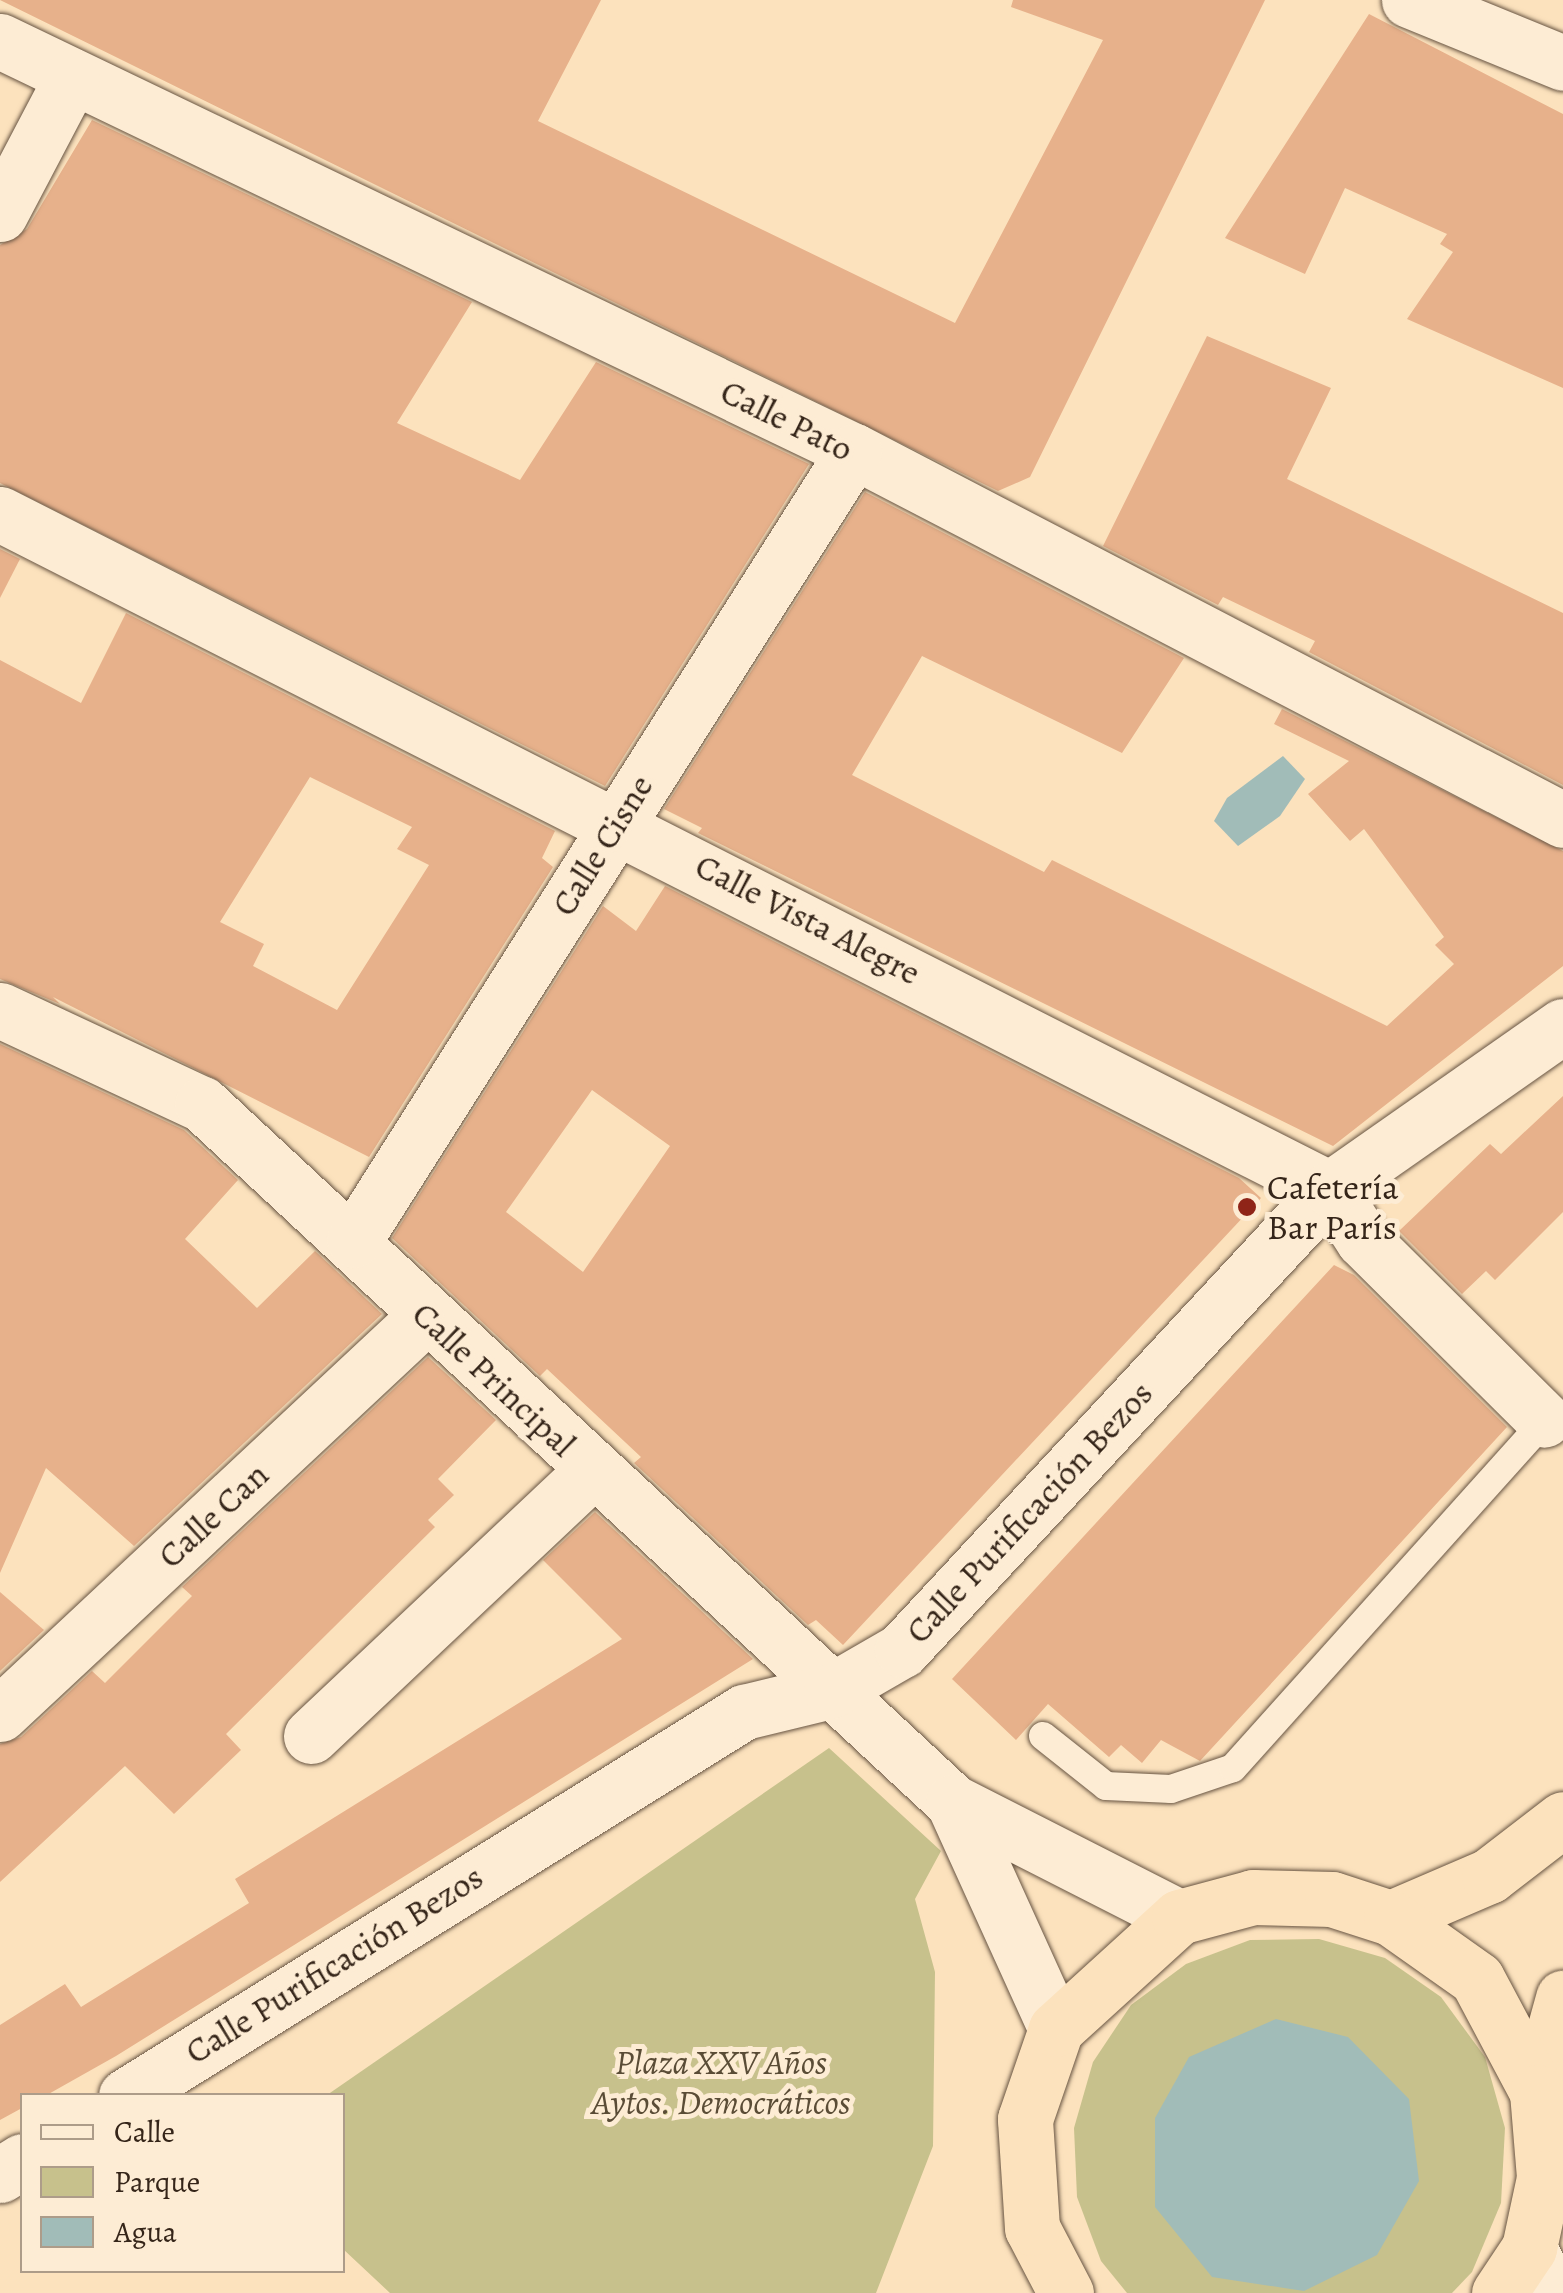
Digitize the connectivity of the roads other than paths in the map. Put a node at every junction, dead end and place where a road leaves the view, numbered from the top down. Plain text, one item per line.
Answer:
1 (1409, 0) edge
2 (0, 41) edge
3 (1563, 63) edge
4 (72, 76) junction
5 (0, 214) edge
6 (854, 451) junction
7 (0, 514) edge
8 (1563, 820) edge
9 (617, 821) junction
10 (0, 1010) edge
11 (1563, 1026) edge
12 (1330, 1189) junction
13 (354, 1240) junction
14 (426, 1317) junction
15 (1553, 1412) edge
16 (592, 1471) junction
17 (831, 1691) junction
18 (0, 1714) edge
19 (311, 1736) dead end
20 (1043, 1736) dead end
21 (953, 1802) junction
22 (1563, 1820) edge
23 (1179, 1917) junction
24 (1391, 1918) junction
25 (1563, 1998) edge
26 (1056, 2029) junction
27 (1537, 2092) junction
28 (131, 2093) edge
29 (1540, 2270) edge
30 (1066, 2293) edge
31 (1498, 2293) edge

1 - 3 street
2 - 4 street, Calle Pato
4 - 5 street
4 - 6 street, Calle Pato
6 - 8 street, Calle Pato
6 - 9 street, Calle Cisne
7 - 9 street, Calle Vista Alegre
9 - 12 street, Calle Vista Alegre
9 - 13 street, Calle Cisne
10 - 13 street, Calle Principal
11 - 12 street, Calle Purificación Bezos
12 - 15 street, Calle Vista Alegre
12 - 17 street, Calle Purificación Bezos
13 - 14 street, Calle Principal
14 - 16 street, Calle Principal
14 - 18 street, Calle Can
15 - 20 lane
16 - 17 street, Calle Principal
16 - 19 street
17 - 21 street, Calle Principal
17 - 28 street, Calle Purificación Bezos
21 - 23 street, Calle Principal
21 - 26 street, Calle Principal
22 - 24 highway
23 - 24 highway
23 - 26 highway
24 - 27 highway
25 - 27 highway
26 - 30 highway
27 - 29 highway
29 - 31 highway

